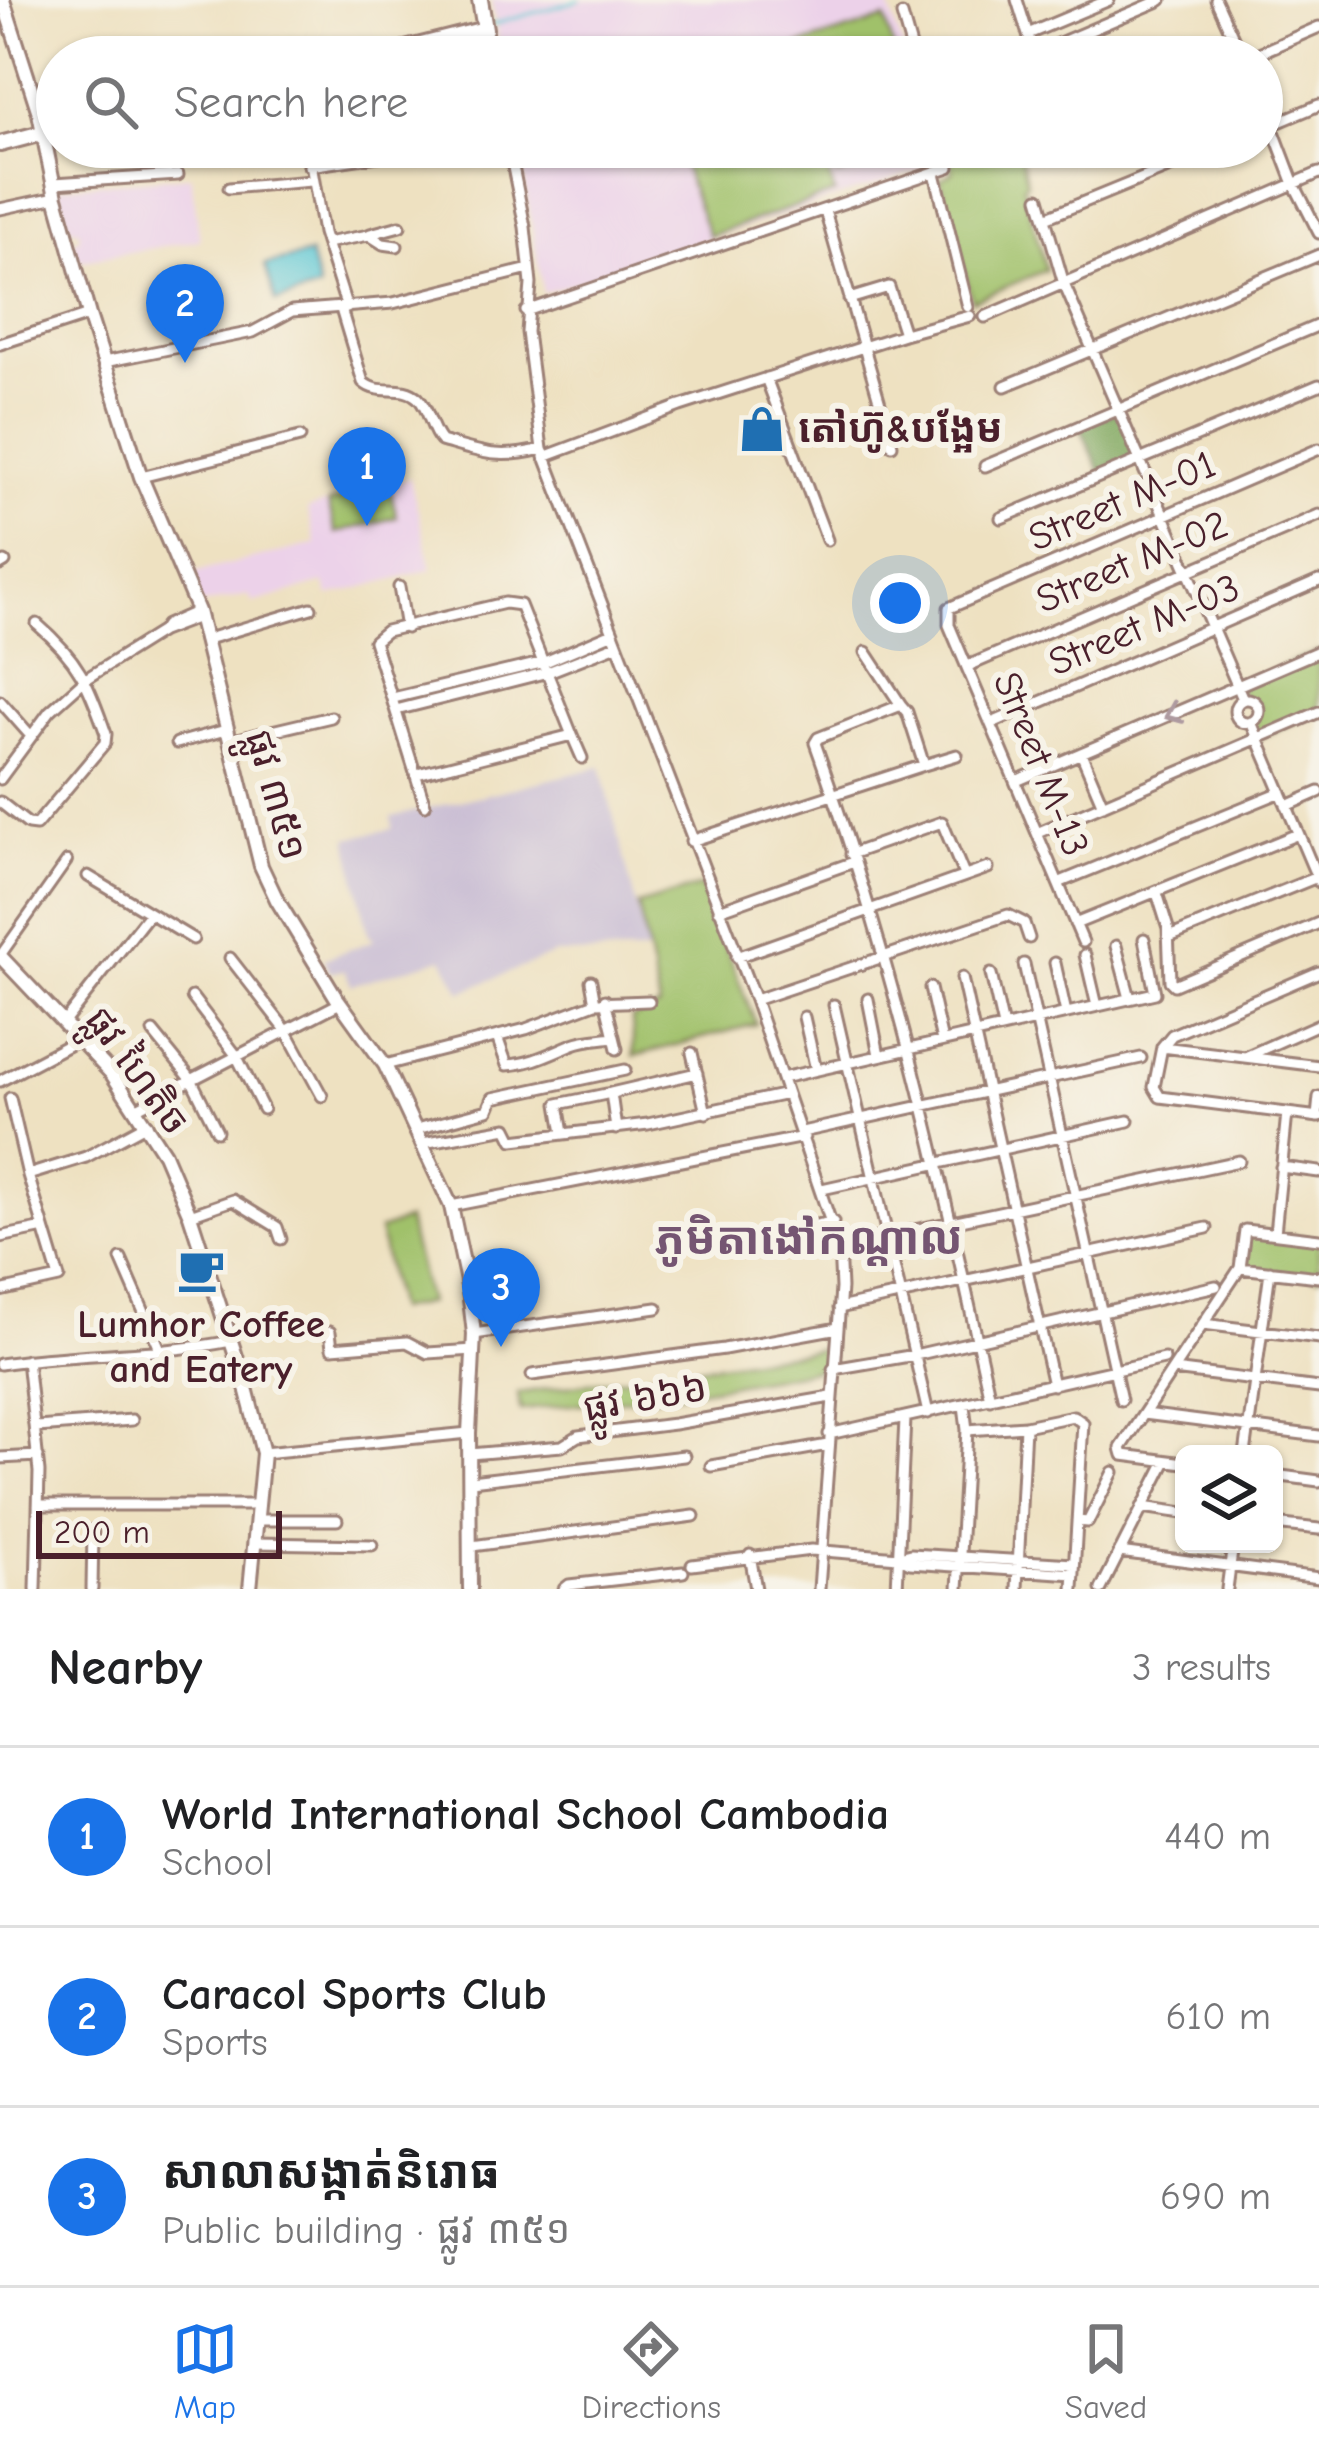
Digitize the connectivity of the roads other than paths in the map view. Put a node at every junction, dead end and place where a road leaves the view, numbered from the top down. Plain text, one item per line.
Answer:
1 (3, 0) edge
2 (480, 0) edge
3 (1017, 0) edge
4 (1109, 0) edge
5 (1161, 0) edge
6 (1216, 0) edge
7 (902, 15) dead end
8 (1319, 27) edge
9 (485, 29) junction
10 (1028, 34) joint
11 (457, 36) edge
12 (486, 36) edge
13 (908, 36) edge
14 (1080, 36) edge
15 (1235, 36) edge
16 (1283, 42) edge
17 (36, 92) edge
18 (1319, 105) edge
19 (1283, 121) edge
20 (36, 135) edge
21 (0, 144) edge
22 (1283, 160) edge
23 (53, 168) edge
24 (309, 168) edge
25 (512, 168) edge
26 (947, 168) edge
27 (1168, 168) edge
28 (935, 173) junction
29 (1319, 173) edge
30 (178, 175) dead end
31 (311, 181) junction
32 (1294, 184) junction
33 (229, 188) dead end
34 (55, 190) junction
35 (1039, 199) dead end
36 (0, 209) edge
37 (825, 211) junction
38 (1045, 218) junction
39 (400, 226) dead end
40 (1319, 233) edge
41 (369, 235) junction
42 (326, 244) junction
43 (397, 246) dead end
44 (1319, 255) edge
45 (529, 269) junction
46 (1064, 284) junction
47 (848, 299) junction
48 (344, 309) junction
49 (526, 311) junction
50 (88, 315) junction
51 (985, 317) dead end
52 (1319, 325) edge
53 (904, 334) junction
54 (0, 344) edge
55 (861, 346) junction
56 (1093, 350) junction
57 (104, 362) junction
58 (766, 378) junction
59 (1319, 385) edge
60 (1005, 386) dead end
61 (1119, 410) junction
62 (300, 437) dead end
63 (892, 445) dead end
64 (1319, 449) edge
65 (543, 453) junction
66 (1141, 459) junction
67 (985, 466) dead end
68 (141, 477) junction
69 (1165, 515) junction
70 (1319, 515) edge
71 (1001, 518) dead end
72 (827, 540) dead end
73 (1188, 570) junction
74 (1319, 581) edge
75 (399, 586) dead end
76 (311, 608) dead end
77 (950, 608) joint
78 (198, 614) junction
79 (37, 624) dead end
80 (406, 628) junction
81 (1213, 628) junction
82 (615, 639) junction
83 (204, 640) junction
84 (1319, 651) edge
85 (866, 652) dead end
86 (968, 666) junction
87 (546, 667) junction
88 (87, 678) junction
89 (1238, 686) junction
90 (0, 701) edge
91 (395, 704) junction
92 (901, 705) junction
93 (1319, 712) edge
94 (331, 717) dead end
95 (992, 723) junction
96 (572, 735) junction
97 (31, 736) junction
98 (228, 736) junction
99 (1258, 738) junction
100 (177, 743) dead end
101 (1081, 753) junction
102 (957, 755) dead end
103 (582, 758) dead end
104 (924, 765) junction
105 (417, 774) junction
106 (0, 779) edge
107 (1016, 781) junction
108 (1281, 792) junction
109 (1319, 792) edge
110 (834, 796) junction
111 (0, 802) edge
112 (425, 805) dead end
113 (1103, 805) junction
114 (1286, 806) junction
115 (1037, 833) junction
116 (1298, 833) junction
117 (691, 841) junction
118 (853, 858) junction
119 (67, 861) dead end
120 (988, 868) dead end
121 (964, 875) junction
122 (1318, 875) edge
123 (88, 876) dead end
124 (1058, 883) junction
125 (1157, 893) junction
126 (718, 910) junction
127 (870, 911) junction
128 (149, 914) junction
129 (1319, 923) edge
130 (1075, 925) junction
131 (1169, 937) junction
132 (1029, 938) dead end
133 (193, 939) dead end
134 (1144, 939) dead end
135 (1083, 942) dead end
136 (1116, 946) dead end
137 (886, 954) junction
138 (1085, 955) dead end
139 (0, 956) edge
140 (737, 957) junction
141 (230, 958) dead end
142 (1055, 963) dead end
143 (1024, 964) dead end
144 (1319, 972) edge
145 (992, 974) dead end
146 (962, 978) dead end
147 (591, 981) dead end
148 (930, 988) dead end
149 (192, 997) dead end
150 (1130, 998) junction
151 (868, 999) dead end
152 (338, 1000) junction
153 (649, 1000) dead end
154 (755, 1000) junction
155 (600, 1002) junction
156 (834, 1005) dead end
157 (1097, 1006) junction
158 (1066, 1013) junction
159 (804, 1017) dead end
160 (1036, 1020) junction
161 (65, 1021) junction
162 (1319, 1024) edge
163 (1003, 1027) junction
164 (286, 1030) junction
165 (153, 1032) dead end
166 (974, 1034) junction
167 (497, 1037) junction
168 (81, 1039) junction
169 (943, 1041) junction
170 (1162, 1047) junction
171 (911, 1048) junction
172 (692, 1053) dead end
173 (236, 1054) junction
174 (879, 1055) junction
175 (1245, 1057) junction
176 (1141, 1058) dead end
177 (847, 1063) junction
178 (385, 1065) junction
179 (1319, 1066) edge
180 (625, 1070) dead end
181 (816, 1070) junction
182 (697, 1073) junction
183 (782, 1078) junction
184 (1049, 1078) junction
185 (191, 1079) junction
186 (0, 1081) edge
187 (987, 1092) junction
188 (611, 1093) junction
189 (787, 1094) junction
190 (322, 1096) dead end
191 (1319, 1097) edge
192 (10, 1098) dead end
193 (925, 1106) junction
194 (137, 1108) junction
195 (263, 1109) dead end
196 (706, 1113) junction
197 (1287, 1113) junction
198 (1318, 1117) edge
199 (861, 1120) junction
200 (1128, 1120) dead end
201 (146, 1124) junction
202 (616, 1129) junction
203 (217, 1131) dead end
204 (563, 1133) junction
205 (803, 1135) junction
206 (420, 1136) junction
207 (1062, 1136) junction
208 (1000, 1150) junction
209 (1239, 1161) dead end
210 (938, 1163) junction
211 (1281, 1167) junction
212 (1319, 1172) edge
213 (28, 1174) junction
214 (874, 1178) junction
215 (822, 1189) junction
216 (1075, 1196) junction
217 (451, 1206) junction
218 (1013, 1209) junction
219 (190, 1215) junction
220 (952, 1221) junction
221 (833, 1222) junction
222 (44, 1228) junction
223 (1207, 1228) dead end
224 (1275, 1233) junction
225 (887, 1235) junction
226 (0, 1237) edge
227 (281, 1239) dead end
228 (1319, 1239) edge
229 (735, 1240) dead end
230 (839, 1246) junction
231 (1088, 1254) junction
232 (122, 1259) dead end
233 (1027, 1268) junction
234 (1240, 1268) junction
235 (1270, 1271) junction
236 (1319, 1277) edge
237 (964, 1280) junction
238 (1216, 1286) dead end
239 (0, 1291) edge
240 (901, 1295) junction
241 (657, 1308) dead end
242 (839, 1308) junction
243 (1101, 1312) junction
244 (1203, 1324) junction
245 (1040, 1326) junction
246 (838, 1328) junction
247 (1262, 1331) junction
248 (330, 1332) dead end
249 (474, 1334) junction
250 (1319, 1338) edge
251 (977, 1340) junction
252 (231, 1341) junction
253 (160, 1348) junction
254 (474, 1349) junction
255 (915, 1355) junction
256 (1164, 1358) dead end
257 (27, 1360) junction
258 (0, 1364) edge
259 (832, 1369) junction
260 (1173, 1370) junction
261 (1114, 1371) junction
262 (532, 1376) dead end
263 (1255, 1380) junction
264 (1053, 1385) junction
265 (1319, 1388) edge
266 (831, 1397) junction
267 (990, 1399) junction
268 (1120, 1400) dead end
269 (964, 1405) junction
270 (928, 1413) junction
271 (1144, 1414) junction
272 (905, 1419) junction
273 (132, 1420) dead end
274 (1025, 1426) junction
275 (37, 1427) junction
276 (1249, 1427) junction
277 (967, 1430) junction
278 (469, 1433) junction
279 (1319, 1436) edge
280 (829, 1440) junction
281 (1246, 1445) edge
282 (263, 1454) junction
283 (470, 1454) junction
284 (38, 1456) junction
285 (684, 1456) dead end
286 (0, 1458) edge
287 (1166, 1461) junction
288 (1175, 1462) edge
289 (711, 1466) dead end
290 (1113, 1472) dead end
291 (1283, 1476) edge
292 (471, 1481) junction
293 (1319, 1481) edge
294 (38, 1505) junction
295 (1142, 1507) junction
296 (258, 1512) junction
297 (1175, 1512) edge
298 (694, 1516) dead end
299 (337, 1520) dead end
300 (1077, 1522) junction
301 (1283, 1525) edge
302 (1319, 1529) edge
303 (92, 1530) dead end
304 (256, 1543) junction
305 (372, 1545) dead end
306 (472, 1546) junction
307 (822, 1550) junction
308 (1119, 1552) junction
309 (1232, 1553) edge
310 (749, 1555) junction
311 (899, 1557) junction
312 (960, 1562) junction
313 (1018, 1565) junction
314 (1230, 1566) junction
315 (1074, 1569) junction
316 (1319, 1578) edge
317 (35, 1589) edge
318 (92, 1589) edge
319 (250, 1589) edge
320 (470, 1589) edge
321 (564, 1589) edge
322 (756, 1589) edge
323 (819, 1589) edge
324 (898, 1589) edge
325 (958, 1589) edge
326 (1017, 1589) edge
327 (1073, 1589) edge
328 (1101, 1589) edge
329 (1227, 1589) edge

1 - 17 street, ផ្លូវ ៣៥១
2 - 9 main road
3 - 10 street
4 - 10 street
5 - 14 street
6 - 15 street
7 - 13 street
8 - 16 street
9 - 11 main road
9 - 12 street
18 - 19 street
20 - 21 main road
22 - 32 street
23 - 34 street, ផ្លូវ ៣៥១
24 - 31 street
25 - 45 street
26 - 28 street
27 - 38 street
28 - 37 street
28 - 53 street
29 - 32 street
30 - 34 street
31 - 33 street
31 - 42 street
32 - 40 street
32 - 46 street
34 - 36 street
34 - 50 street, ផ្លូវ ៣៥១
35 - 38 street
37 - 47 street
37 - 49 street
38 - 46 street
39 - 41 street
41 - 42 street
41 - 43 street
42 - 48 street
44 - 56 street
45 - 48 street
45 - 49 street
46 - 51 street
46 - 56 street
47 - 53 street
47 - 55 street
48 - 57 street
48 - 65 street
49 - 65 street
50 - 54 street
50 - 57 street, ផ្លូវ ៣៥១
52 - 61 street
53 - 55 street
55 - 58 street
55 - 63 street
56 - 60 street
56 - 61 street
57 - 68 street, ផ្លូវ ៣៥១
58 - 65 street
58 - 72 street
59 - 66 street
61 - 66 street
61 - 67 street
62 - 68 street
64 - 69 street, Street M-01
65 - 82 street
66 - 69 street
66 - 71 street
68 - 78 street, ផ្លូវ ៣៥១
69 - 73 street
69 - 77 street, Street M-01
70 - 73 street, Street M-02
73 - 81 street
73 - 86 street, Street M-02
74 - 81 street, Street M-03
75 - 80 street
76 - 83 street
77 - 86 street, Street M-13
78 - 83 street, ផ្លូវ ៣៥១
78 - 88 street
79 - 88 street
80 - 87 street
80 - 91 street
81 - 89 street
81 - 95 street, Street M-03
82 - 87 street
82 - 117 street
83 - 98 street, ផ្លូវ ៣៥១
84 - 89 street
85 - 92 street
86 - 95 street, Street M-13
87 - 91 street
87 - 96 street
88 - 97 street
88 - 111 street
89 - 99 street
89 -> 101 street
90 - 97 street
91 - 105 street
92 - 104 street
92 - 110 street
93 - 99 street
94 - 98 street
95 - 107 street, Street M-13
96 - 103 street
96 - 105 street
97 - 106 street
98 - 100 street
98 - 152 street, ផ្លូវ ៣៥១
99 - 108 street
99 - 113 street
101 - 107 street
101 - 113 street
102 - 104 street
104 - 110 street
105 - 112 street
107 - 115 street, Street M-13
108 - 114 street
108 - 124 street
109 - 114 street
110 - 117 street
110 - 118 street
113 - 115 street
114 - 116 street
115 - 124 street, Street M-13
116 - 122 street
116 - 125 street
117 - 126 street
118 - 121 street
118 - 126 street
118 - 127 street
119 - 139 street
120 - 121 street
121 - 127 street
122 - 131 street
123 - 128 street
124 - 130 street, Street M-13
125 - 130 street
125 - 131 street
126 - 140 street
127 - 137 street
127 - 140 street
128 - 133 street
128 - 161 street
129 - 131 street
130 - 135 street, Street M-13
132 - 137 street
134 - 150 street
136 - 150 street
137 - 154 street
137 - 171 street
138 - 157 street
139 - 161 street, ផ្លូវ ហៃតិច
140 - 154 street
141 - 164 street
142 - 158 street
143 - 160 street
144 - 170 street
145 - 163 street
146 - 166 street
147 - 155 street
148 - 169 street
149 - 173 street
150 - 157 street
151 - 174 street
152 - 164 street
152 - 178 street, ផ្លូវ ៣៥១
153 - 155 street
154 - 183 street
155 - 167 street
155 - 167 street
156 - 177 street
157 - 158 street
158 - 160 street
159 - 181 street
160 - 163 street
160 - 184 street
161 - 168 street, ផ្លូវ ហៃតិច
162 - 175 street
163 - 166 street
164 - 173 street
164 - 190 street
165 - 185 street
166 - 169 street
166 - 187 street
167 - 178 street
168 - 186 street
168 - 194 street, ផ្លូវ ហៃតិច
169 - 171 street
170 - 175 street
170 - 197 street
171 - 174 street
171 - 193 street
172 - 182 street
173 - 185 street
173 - 195 street
174 - 177 street
175 - 179 street
176 - 184 street
177 - 181 street
177 - 199 street
178 - 206 street, ផ្លូវ ៣៥១
180 - 206 street
181 - 183 street
182 - 188 street
182 - 196 street
183 - 189 street
184 - 187 street
184 - 207 street
185 - 194 street
185 - 203 street
187 - 193 street
187 - 208 street
188 - 202 street
188 - 204 street
189 - 196 street
189 - 205 street
191 - 198 street
192 - 213 street
193 - 199 street
193 - 210 street
194 - 201 street, ផ្លូវ ហៃតិច
196 - 202 street
197 - 198 street
197 - 211 street
199 - 205 street
199 - 214 street
200 - 207 street
201 - 213 street
201 - 219 street, ផ្លូវ ហៃតិច
202 - 204 street
204 - 206 street
205 - 215 street
205 - 217 street
206 - 217 street, ផ្លូវ ៣៥១
207 - 208 street
207 - 216 street
208 - 210 street
208 - 218 street
209 - 216 street
210 - 214 street
210 - 220 street
211 - 212 street
211 - 224 street
213 - 222 street
214 - 215 street
214 - 225 street
215 - 221 street
216 - 218 street
216 - 231 street
217 - 249 street, ផ្លូវ ៣៥១
218 - 220 street
218 - 233 street
219 - 227 street
219 - 252 street, ផ្លូវ ហៃតិច
220 - 225 street
220 - 237 street
221 - 229 street
221 - 230 street
222 - 226 street
222 - 239 street
223 - 231 street
224 - 228 street
224 - 234 street
225 - 230 street
225 - 240 street
230 - 242 street
231 - 233 street
231 - 243 street
232 - 253 street
233 - 237 street
233 - 245 street
234 - 235 street
234 - 244 street
235 - 236 street
235 - 247 street
237 - 240 street
237 - 251 street
238 - 243 street
240 - 242 street
240 - 255 street
241 - 249 street
242 - 246 street
243 - 245 street
243 - 261 street
244 - 247 street
244 - 260 street
245 - 251 street
245 - 264 street
246 - 259 street
246 - 262 street
247 - 250 street
247 - 263 street
248 - 254 street
249 - 254 street, ផ្លូវ ៣៥១
251 - 255 street
251 - 267 street
252 - 253 street
252 - 282 street, ផ្លូវ ហៃតិច
253 - 257 street
254 - 278 street, ផ្លូវ ៣៥១
255 - 259 street
255 - 270 street
256 - 261 street
257 - 258 street
257 - 275 street
259 - 266 street
260 - 263 street
260 - 271 street
261 - 264 street
261 - 268 street
263 - 265 street
263 - 276 street
264 - 267 street
266 - 280 street
266 - 283 street, ផ្លូវ ៦៦៦
267 - 269 street
269 - 270 street
269 - 277 street
270 - 272 street
271 - 276 street
271 - 287 street
272 - 280 street
272 - 311 street
273 - 275 street
274 - 277 street
274 - 300 street
274 - 313 street
275 - 284 street
276 - 279 street
276 - 281 street
277 - 312 street
278 - 282 street
278 - 283 street, ផ្លូវ ៣៥១
280 - 289 street
280 - 307 street
282 - 296 street, ផ្លូវ ហៃតិច
283 - 292 street, ផ្លូវ ៣៥១
284 - 286 street
284 - 294 street
285 - 292 street
287 - 288 street
287 - 295 street
290 - 300 street
291 - 293 street
292 - 306 street, ផ្លូវ ៣៥១
294 - 296 street
294 - 317 street
295 - 297 street
295 - 308 street
296 - 299 street
296 - 304 street, ផ្លូវ ហៃតិច
298 - 306 street
300 - 315 street
301 - 302 street
303 - 318 street
304 - 305 street
304 - 319 street, ផ្លូវ ហៃតិច
306 - 320 street, ផ្លូវ ៣៥១
307 - 310 street
307 - 311 street
307 - 323 street
308 - 314 street
308 - 328 street
309 - 314 street
310 - 321 street
310 - 322 street
311 - 312 street
311 - 324 street
312 - 313 street
312 - 325 street
313 - 315 street
313 - 326 street
314 - 316 street
314 - 329 street
315 - 327 street

